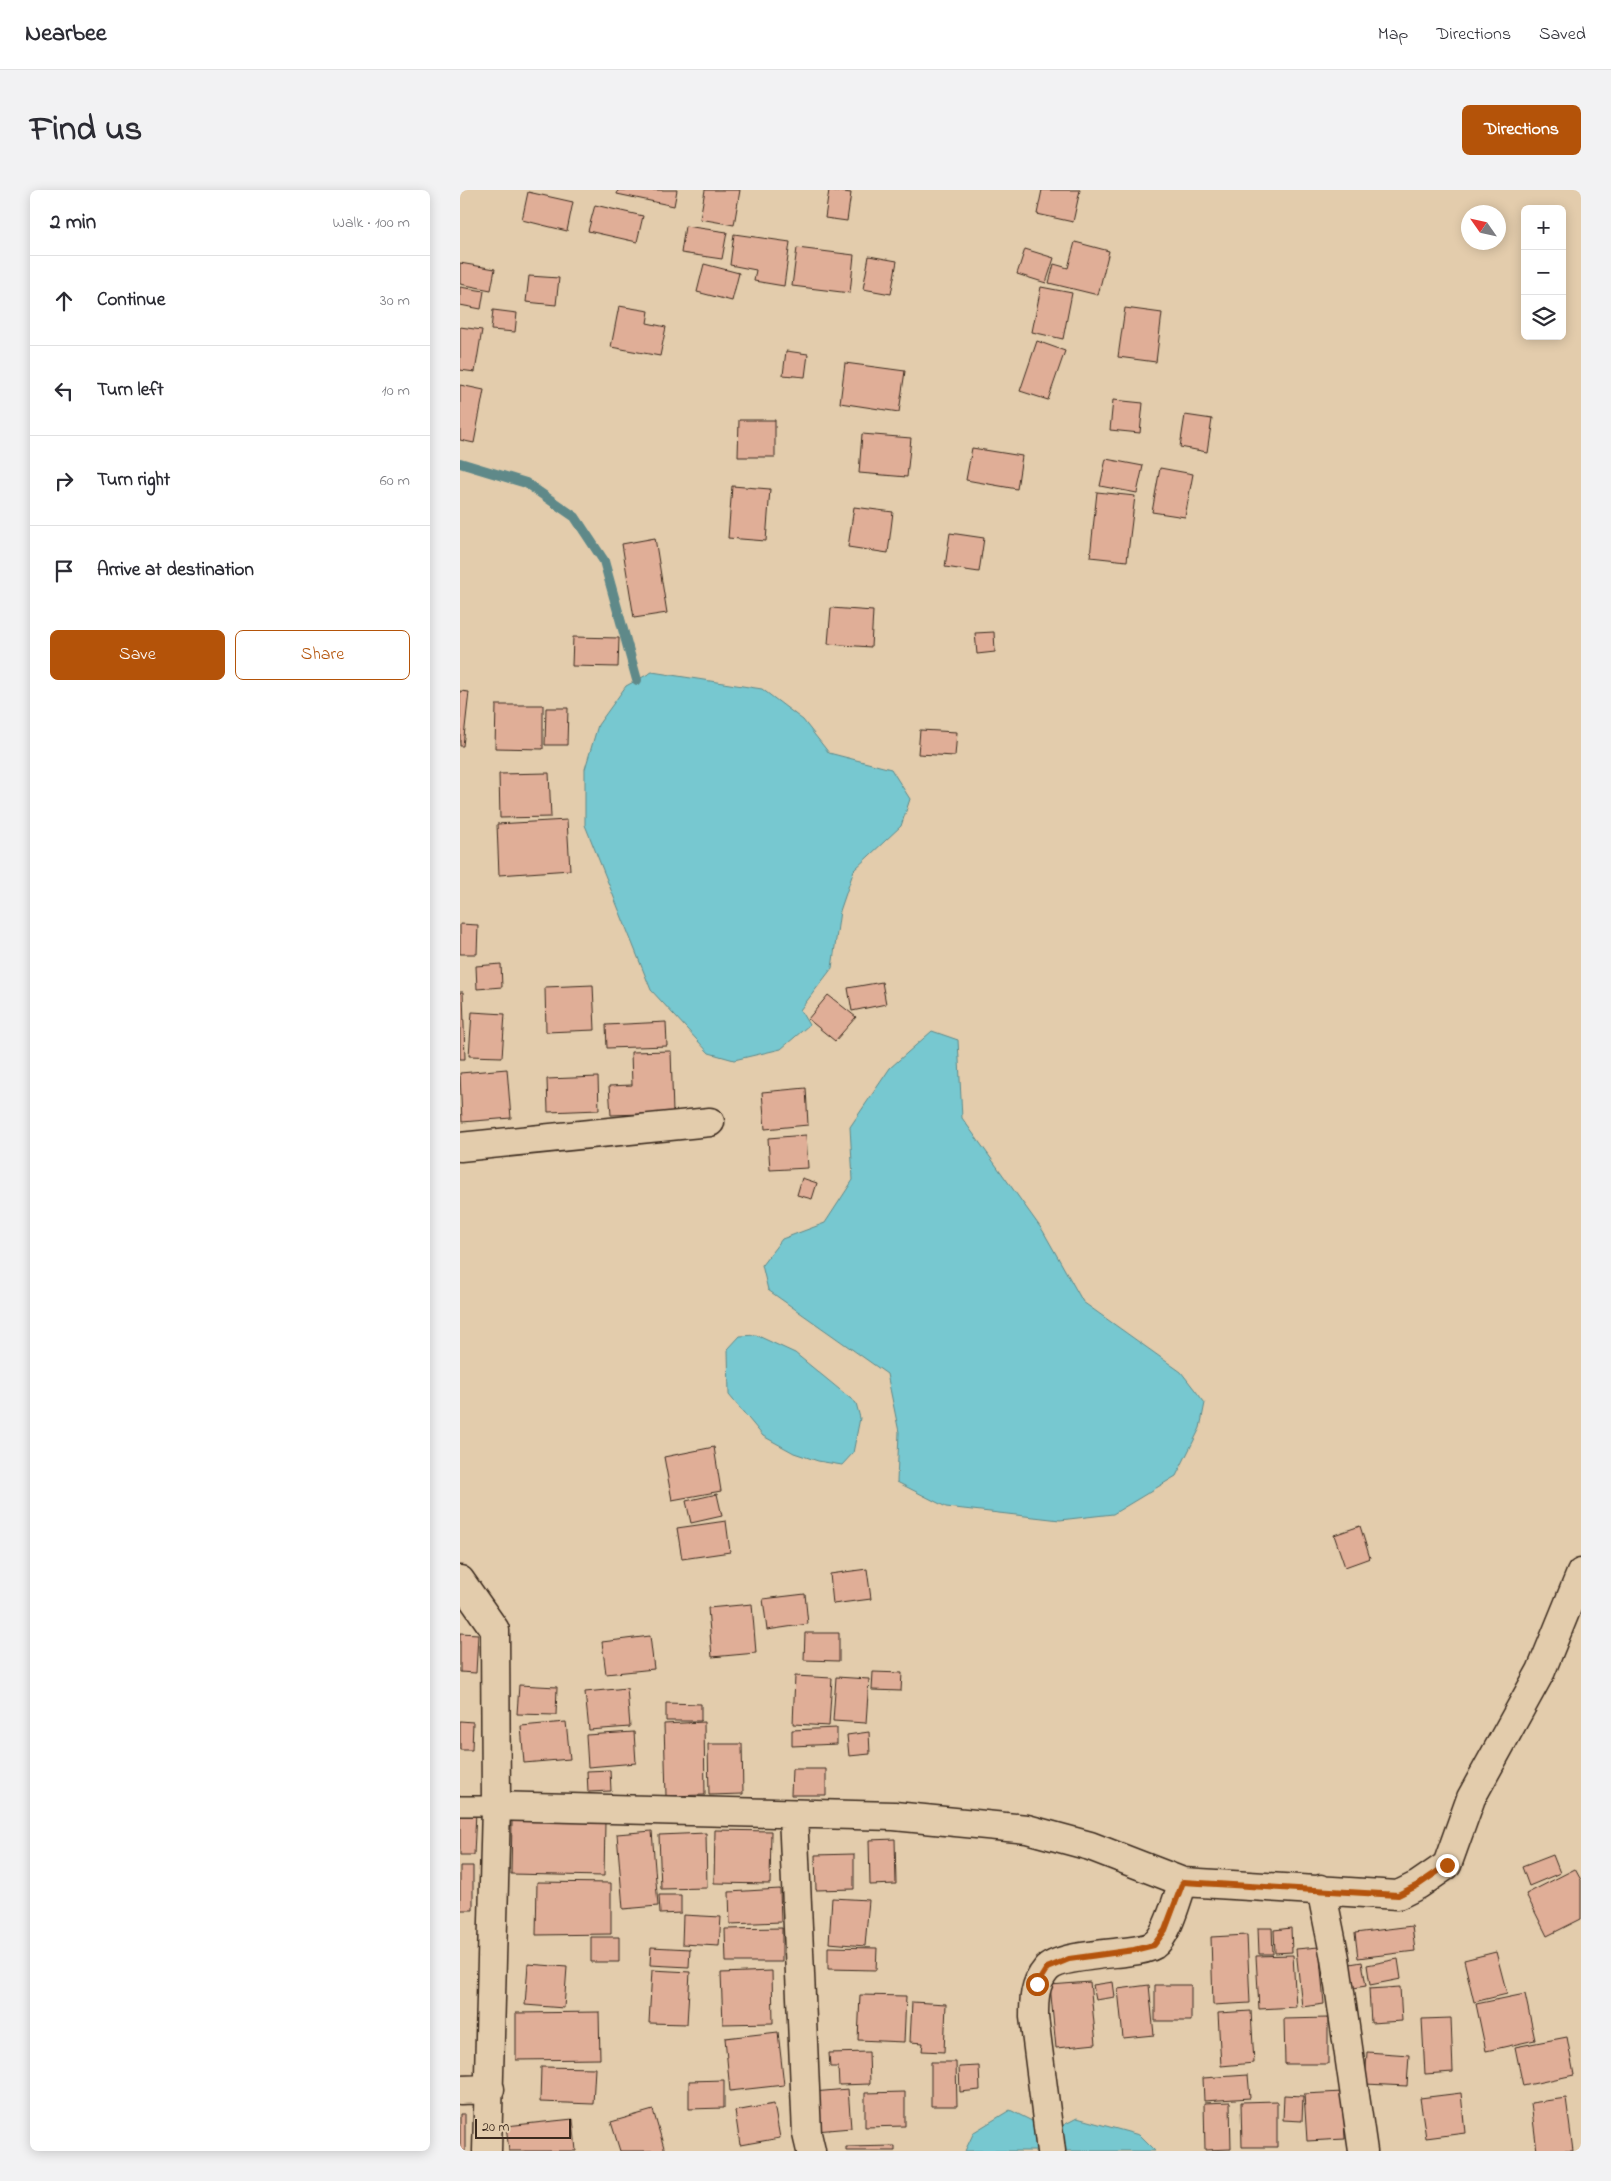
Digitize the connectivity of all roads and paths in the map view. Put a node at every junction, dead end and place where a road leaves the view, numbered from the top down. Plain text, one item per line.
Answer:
1 (710, 1122) dead end
2 (460, 1147) edge
3 (1581, 1573) edge
4 (460, 1580) edge
5 (460, 1806) edge
6 (496, 1806) junction
7 (793, 1814) junction
8 (1183, 1882) junction
9 (1321, 1890) junction
10 (490, 2089) junction
11 (460, 2090) edge
12 (487, 2151) edge
13 (811, 2151) edge
14 (1052, 2151) edge
15 (1363, 2151) edge

1 - 2 street
3 - 9 street
4 - 6 street
5 - 6 lane
6 - 7 street
6 - 10 street
7 - 8 street
7 - 13 street
8 - 9 street
8 - 14 street
9 - 15 street
10 - 11 street
10 - 12 street

